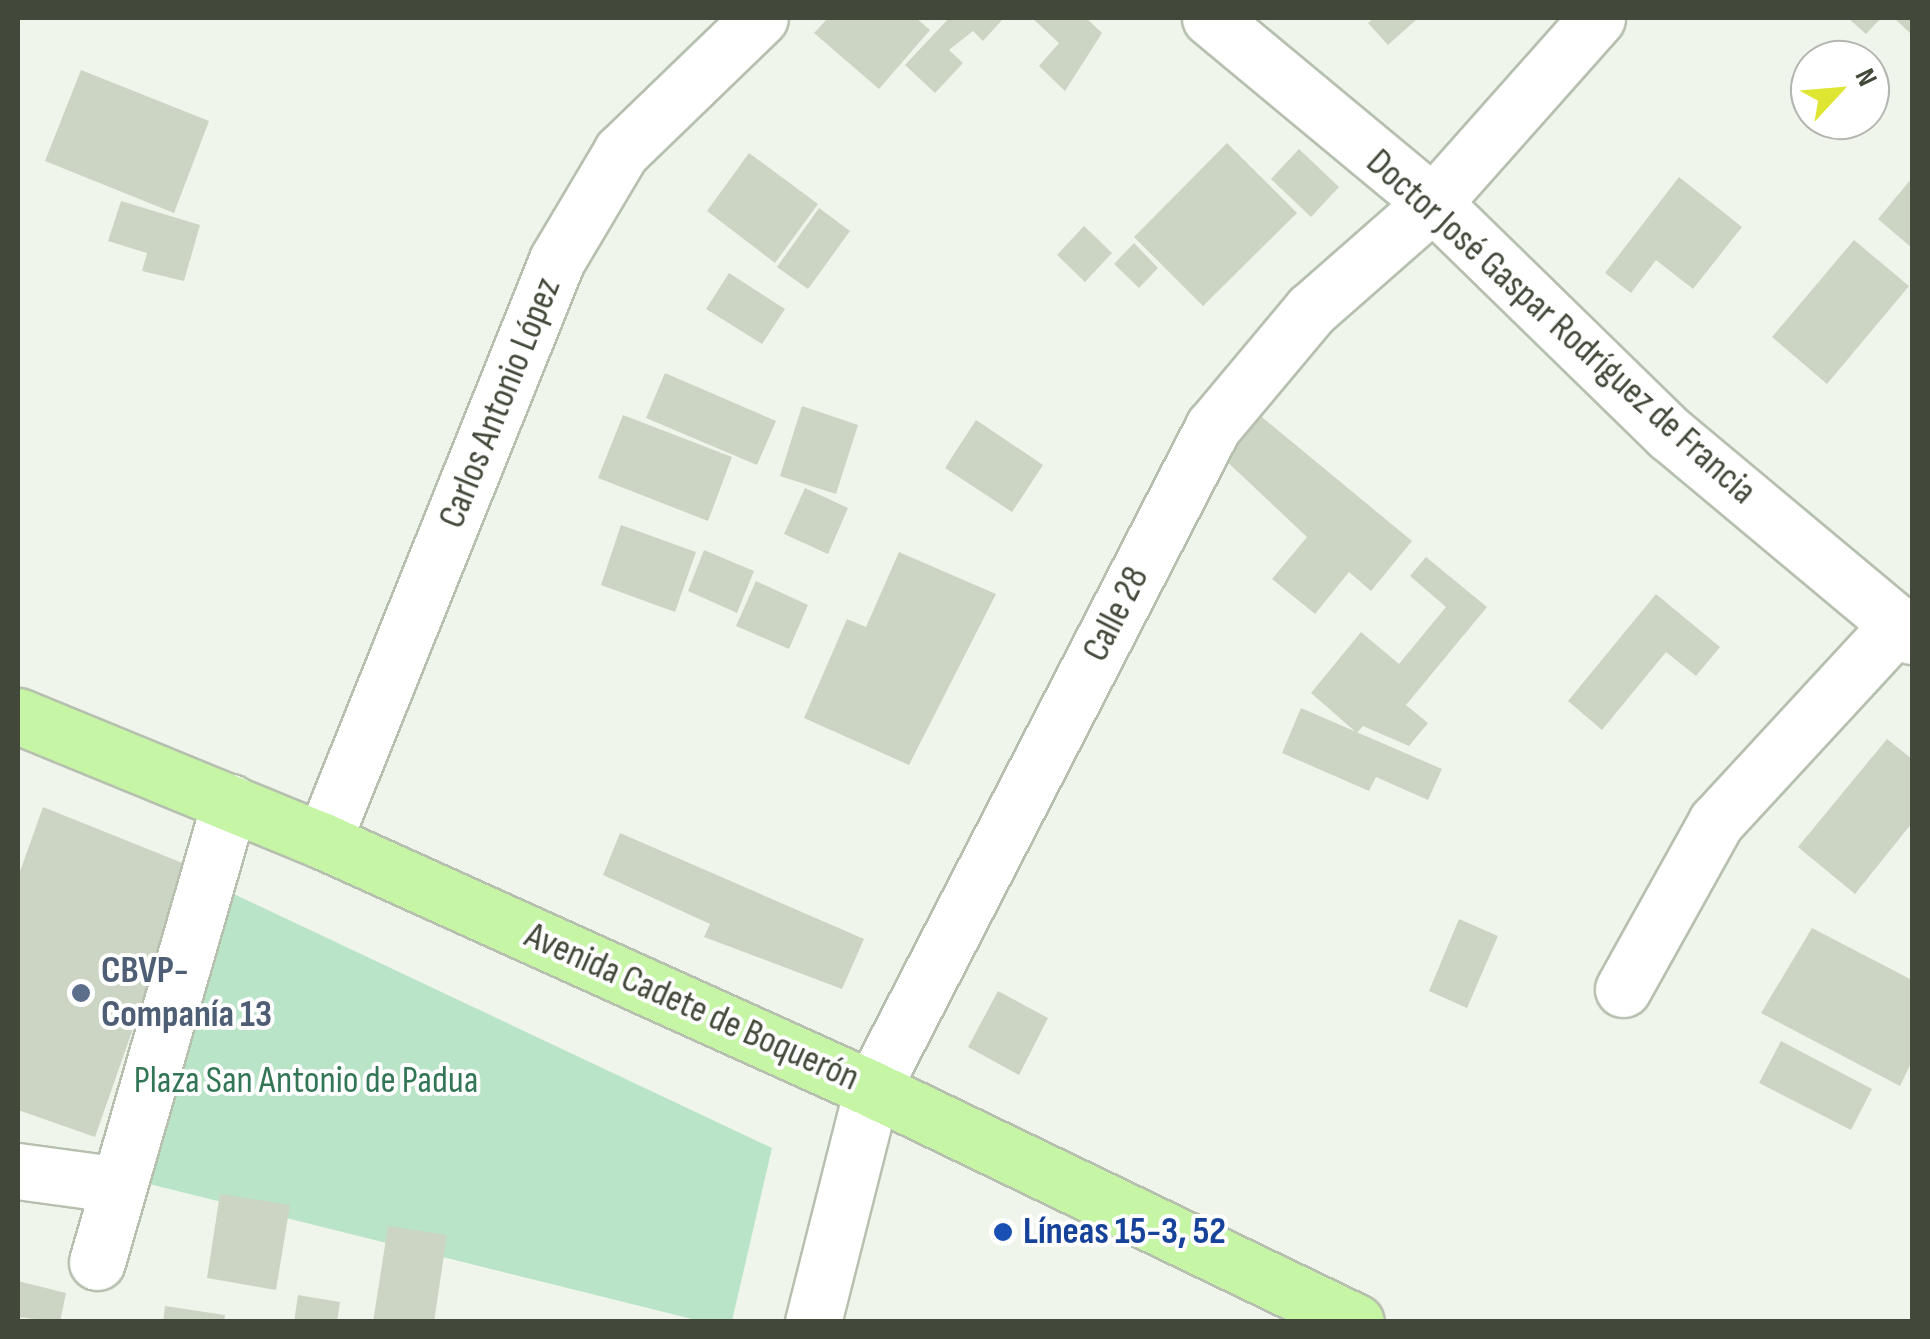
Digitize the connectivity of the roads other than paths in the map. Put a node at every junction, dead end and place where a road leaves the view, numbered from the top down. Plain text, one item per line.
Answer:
1 (760, 18) edge
2 (1210, 18) edge
3 (1598, 18) edge
4 (1432, 203) junction
5 (1906, 630) edge
6 (18, 716) edge
7 (230, 802) junction
8 (322, 841) junction
9 (1623, 988) dead end
10 (872, 1089) junction
11 (18, 1171) edge
12 (112, 1184) junction
13 (96, 1262) dead end
14 (814, 1322) edge
15 (1356, 1322) edge

1 - 8 street, Carlos Antonio López
2 - 4 street, Doctor José Gaspar Rodríguez de Francia
3 - 4 street, Calle 28
4 - 5 street, Doctor José Gaspar Rodríguez de Francia
4 - 10 street, Calle 28
5 - 9 street
6 - 7 main road, Avenida Cadete de Boquerón
7 - 8 main road, Avenida Cadete de Boquerón
7 - 12 street
8 - 10 main road, Avenida Cadete de Boquerón
10 - 14 street, Calle 28
10 - 15 main road, Avenida Cadete de Boquerón
11 - 12 street
12 - 13 street

